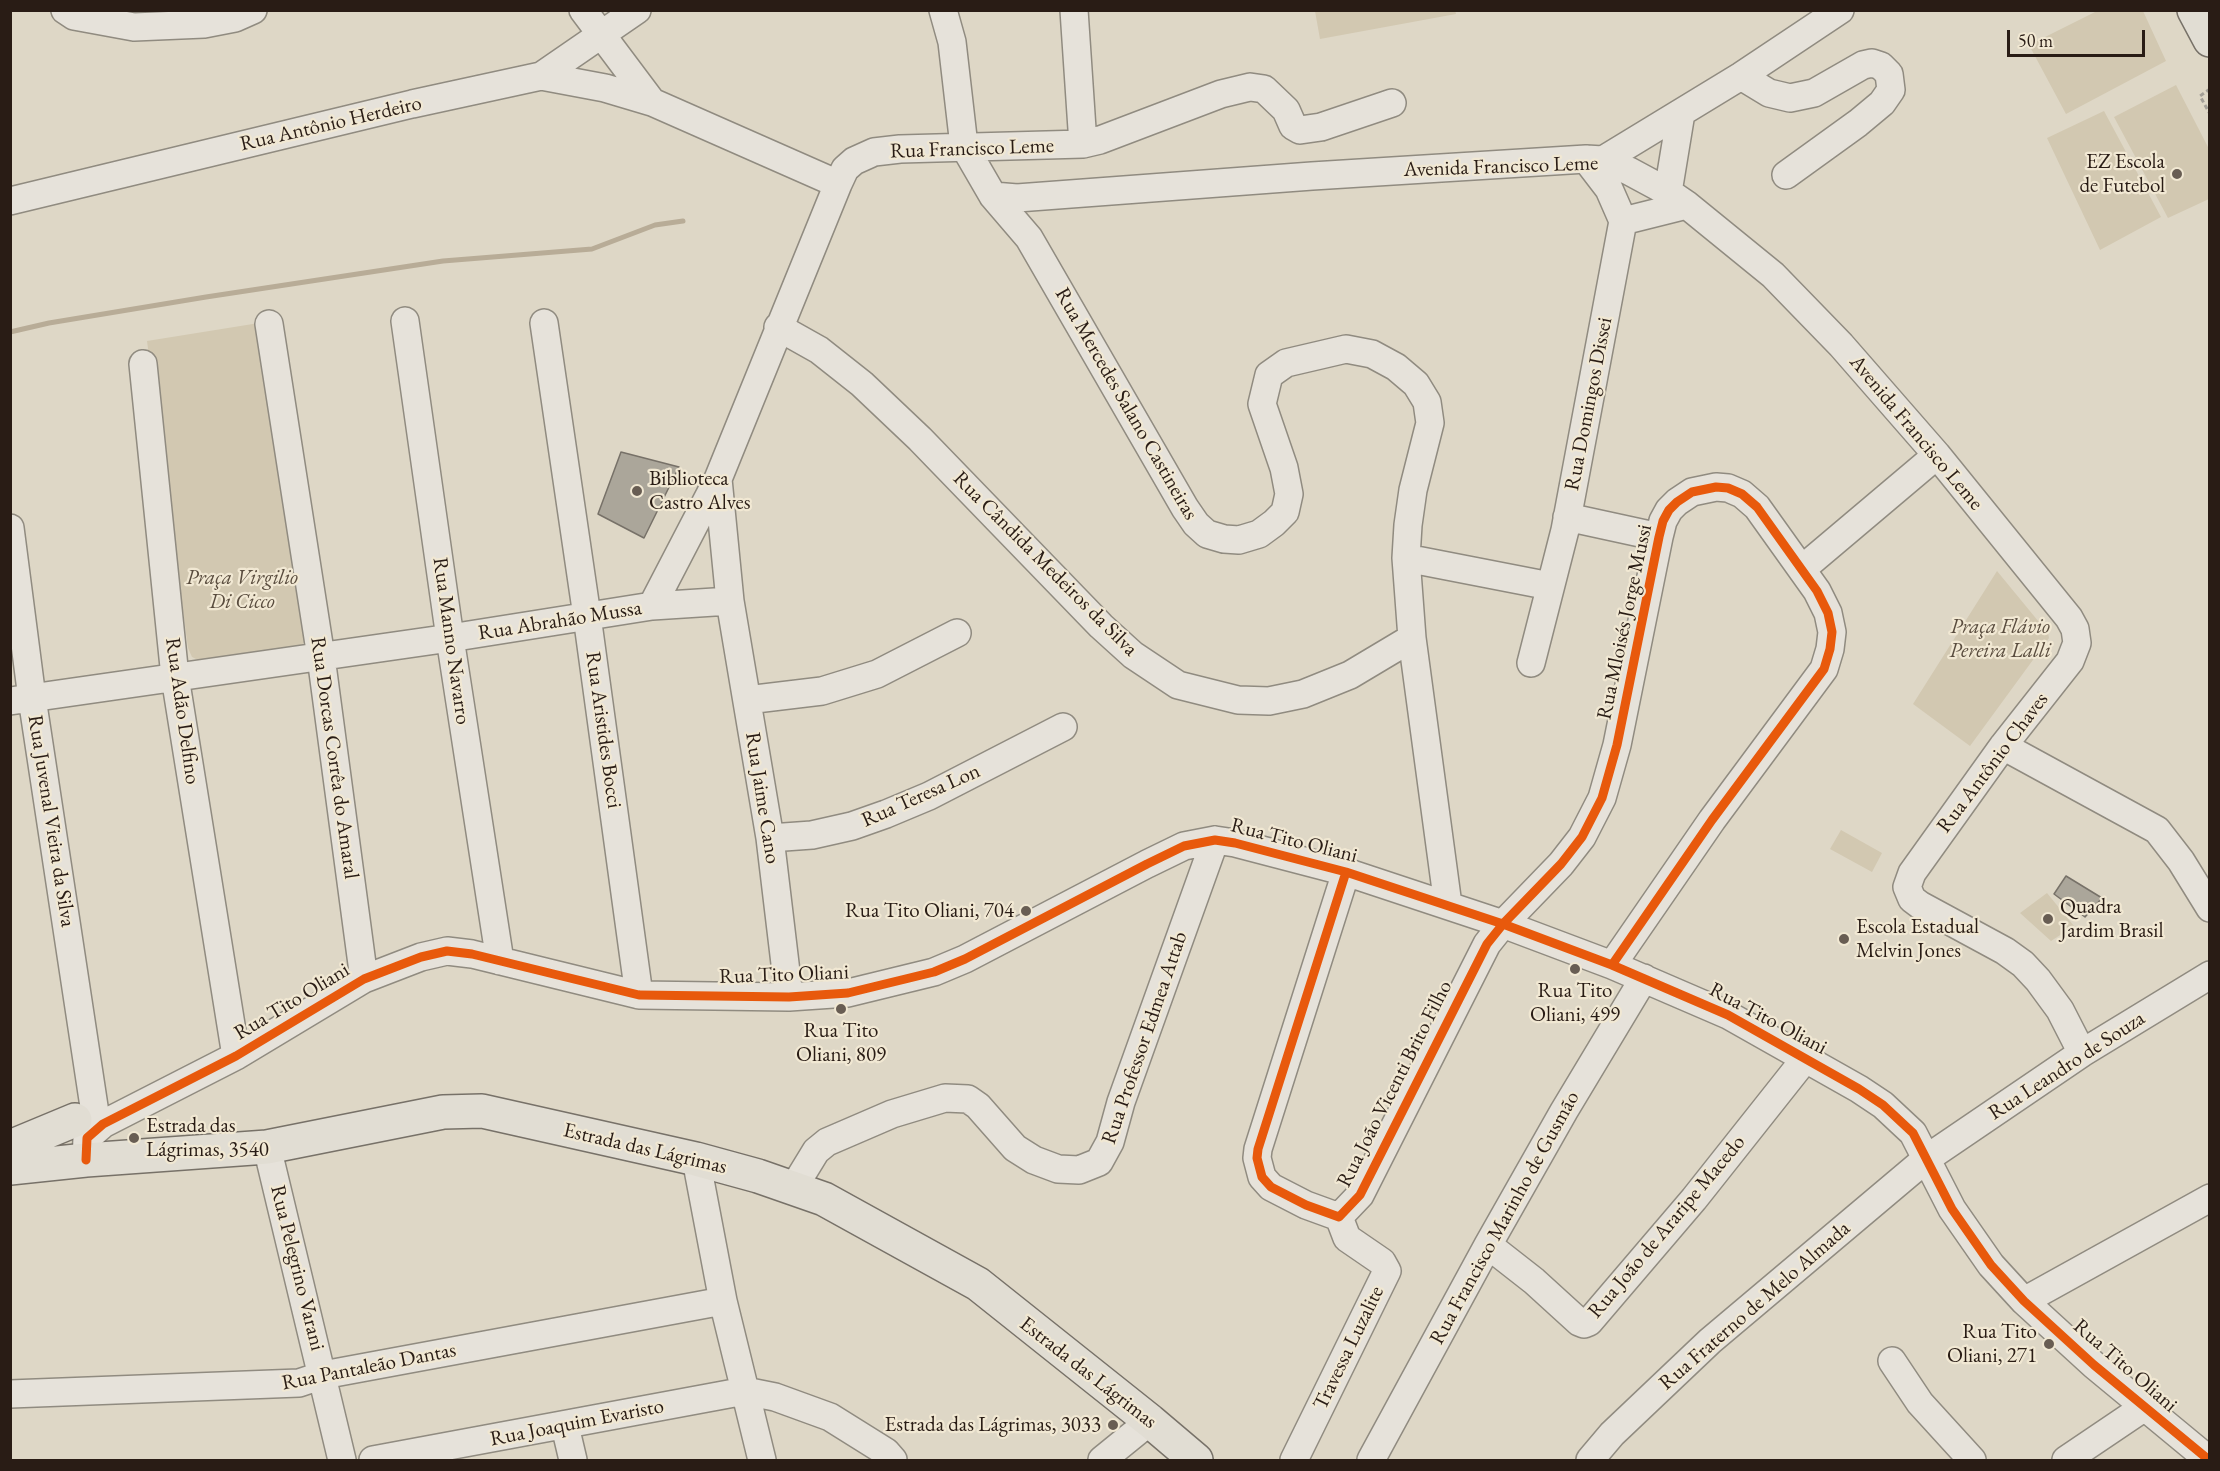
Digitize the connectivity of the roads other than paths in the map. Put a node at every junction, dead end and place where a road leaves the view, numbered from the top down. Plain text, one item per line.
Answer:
1 (65, 10) edge
2 (253, 10) edge
3 (583, 10) edge
4 (637, 10) edge
5 (943, 10) edge
6 (1074, 10) edge
7 (1840, 10) edge
8 (2194, 10) edge
9 (602, 34) junction
10 (2210, 40) edge
11 (541, 76) junction
12 (1741, 76) junction
13 (652, 102) junction
14 (1392, 103) dead end
15 (1681, 112) junction
16 (1083, 144) junction
17 (964, 146) junction
18 (1594, 160) junction
19 (1786, 175) dead end
20 (838, 184) junction
21 (993, 196) junction
22 (1677, 198) junction
23 (10, 201) edge
24 (1623, 221) junction
25 (405, 321) dead end
26 (544, 323) dead end
27 (269, 324) dead end
28 (778, 327) junction
29 (143, 364) dead end
30 (1937, 455) junction
31 (718, 479) junction
32 (1568, 517) junction
33 (10, 528) edge
34 (1659, 537) junction
35 (1406, 558) junction
36 (1802, 569) junction
37 (1550, 586) junction
38 (730, 601) junction
39 (652, 606) junction
40 (588, 616) junction
41 (2070, 618) joint
42 (957, 633) dead end
43 (1412, 638) junction
44 (450, 639) junction
45 (321, 657) junction
46 (1531, 663) dead end
47 (175, 677) junction
48 (21, 699) edge
49 (747, 700) junction
50 (1063, 727) dead end
51 (2003, 746) junction
52 (770, 838) junction
53 (1215, 840) junction
54 (1346, 872) junction
55 (1448, 905) junction
56 (2210, 908) edge
57 (1503, 924) junction
58 (501, 961) junction
59 (1612, 966) junction
60 (2210, 975) edge
61 (1644, 978) junction
62 (364, 979) junction
63 (639, 995) junction
64 (789, 996) junction
65 (2082, 1053) junction
66 (236, 1056) junction
67 (1805, 1059) junction
68 (188, 1082) junction
69 (85, 1116) junction
70 (10, 1147) edge
71 (267, 1147) junction
72 (1926, 1159) junction
73 (86, 1160) junction
74 (696, 1160) junction
75 (53, 1164) junction
76 (10, 1168) edge
77 (794, 1187) junction
78 (2210, 1198) edge
79 (1339, 1217) junction
80 (1488, 1245) junction
81 (723, 1301) junction
82 (2024, 1301) junction
83 (1892, 1361) dead end
84 (323, 1375) junction
85 (745, 1391) junction
86 (10, 1394) edge
87 (2143, 1408) junction
88 (1150, 1421) junction
89 (565, 1426) junction
90 (342, 1461) edge
91 (374, 1461) edge
92 (573, 1461) edge
93 (762, 1461) edge
94 (893, 1461) edge
95 (1102, 1461) edge
96 (1196, 1461) edge
97 (1293, 1461) edge
98 (1371, 1461) edge
99 (1590, 1461) edge
100 (1972, 1461) edge
101 (2066, 1461) edge
102 (2209, 1461) edge

1 - 2 street
3 - 9 street
4 - 9 street
5 - 17 street
6 - 16 street
7 - 12 street
8 - 10 main road
9 - 11 street
9 - 13 street
11 - 13 street, Rua Antônio Herdeiro
11 - 23 street, Rua Antônio Herdeiro
12 - 15 street
12 - 19 street
13 - 20 street
14 - 16 street, Rua Francisco Leme
15 - 18 street
15 - 22 street
16 - 17 street, Rua Francisco Leme
17 - 20 street, Rua Francisco Leme
17 - 21 street
18 - 21 street, Avenida Francisco Leme
18 - 22 street, Avenida Francisco Leme
18 - 24 street
20 - 28 street, Rua Abrahão Mussa
21 - 35 street, Rua Mercedes Salano Castineiras
22 - 24 street
22 - 30 street, Avenida Francisco Leme
24 - 32 street, Rua Domingos Dissei
25 - 44 street, Rua Manno Navarro
26 - 40 street, Rua Aristides Bocci
27 - 45 street, Rua Dorcas Corrêa do Amaral
28 - 31 street, Rua Abrahão Mussa
28 - 43 street, Rua Cândida Medeiros da Silva
29 - 47 street, Rua Adão Delfino
30 - 36 street
30 - 41 street, Avenida Francisco Leme
31 - 38 street, Rua Jaime Cano
31 - 39 street, Rua Abrahão Mussa
32 - 34 street
32 - 37 street, Rua Domingos Dissei
33 - 48 street, Rua Juvenal Vieira da Silva
34 - 36 street, Rua Mloisés Jorge Mussi
34 - 57 street, Rua Mloisés Jorge Mussi
35 - 37 street
35 - 43 street, Rua Mercedes Salano Castineiras
36 - 59 street, Rua Mloisés Jorge Mussi
37 - 46 street, Rua Domingos Dissei
38 - 39 street
38 - 49 street, Rua Jaime Cano
39 - 40 street, Rua Abrahão Mussa
40 - 44 street, Rua Abrahão Mussa
40 - 63 street, Rua Aristides Bocci
41 - 51 street, Rua Antônio Chaves
42 - 49 street
43 - 55 street, Rua Mercedes Salano Castineiras
44 - 45 street, Rua Abrahão Mussa
44 - 58 street, Rua Manno Navarro
45 - 47 street, Rua Abrahão Mussa
45 - 62 street, Rua Dorcas Corrêa do Amaral
47 - 48 street, Rua Abrahão Mussa
47 - 66 street, Rua Adão Delfino
48 - 69 street, Rua Juvenal Vieira da Silva
49 - 52 street, Rua Jaime Cano
50 - 52 street, Rua Teresa Lon
51 - 56 street
51 - 65 street, Rua Antônio Chaves
52 - 64 street, Rua Jaime Cano
53 - 54 street, Rua Tito Oliani
53 - 64 street, Rua Tito Oliani
53 - 77 street, Rua Professor Edmea Attab
54 - 55 street, Rua Tito Oliani
54 - 79 street, Rua João Vicenti Brito Filho
55 - 57 street, Rua Tito Oliani
57 - 59 street, Rua Tito Oliani
57 - 79 street, Rua João Vicenti Brito Filho
58 - 62 street, Rua Tito Oliani
58 - 63 street, Rua Tito Oliani
59 - 61 street, Rua Tito Oliani
60 - 65 street, Rua Leandro de Souza
61 - 67 street, Rua Tito Oliani
61 - 80 street, Rua Francisco Marinho de Gusmão
62 - 66 street, Rua Tito Oliani
63 - 64 street, Rua Tito Oliani
65 - 72 street, Rua Leandro de Souza
66 - 68 street, Rua Tito Oliani
67 - 72 street, Rua Tito Oliani
67 - 80 street, Rua João de Araripe Macedo
68 - 69 street, Rua Tito Oliani
68 - 73 street, Rua Tito Oliani
69 - 70 main road
69 - 75 street
71 - 73 main road, Estrada das Lágrimas
71 - 74 main road, Estrada das Lágrimas
71 - 84 street, Rua Pelegrino Varani
72 - 82 street, Rua Tito Oliani
72 - 99 street, Rua Fraterno de Melo Almada
73 - 75 main road, Estrada das Lágrimas
74 - 77 main road, Estrada das Lágrimas
74 - 81 street
75 - 76 main road, Estrada das Lágrimas
77 - 88 main road, Estrada das Lágrimas
78 - 82 street
79 - 97 street, Travessa Luzalite
80 - 98 street, Rua Francisco Marinho de Gusmão
81 - 84 street, Rua Pantaleão Dantas
81 - 85 street
82 - 87 street, Rua Tito Oliani
83 - 100 street
84 - 86 street, Rua Pantaleão Dantas
84 - 90 street, Rua Pelegrino Varani
85 - 89 street, Rua Joaquim Evaristo
85 - 93 street
85 - 94 street
87 - 101 street
87 - 102 street, Rua Tito Oliani
88 - 95 street
88 - 96 main road, Estrada das Lágrimas
89 - 91 street, Rua Joaquim Evaristo
89 - 92 street

